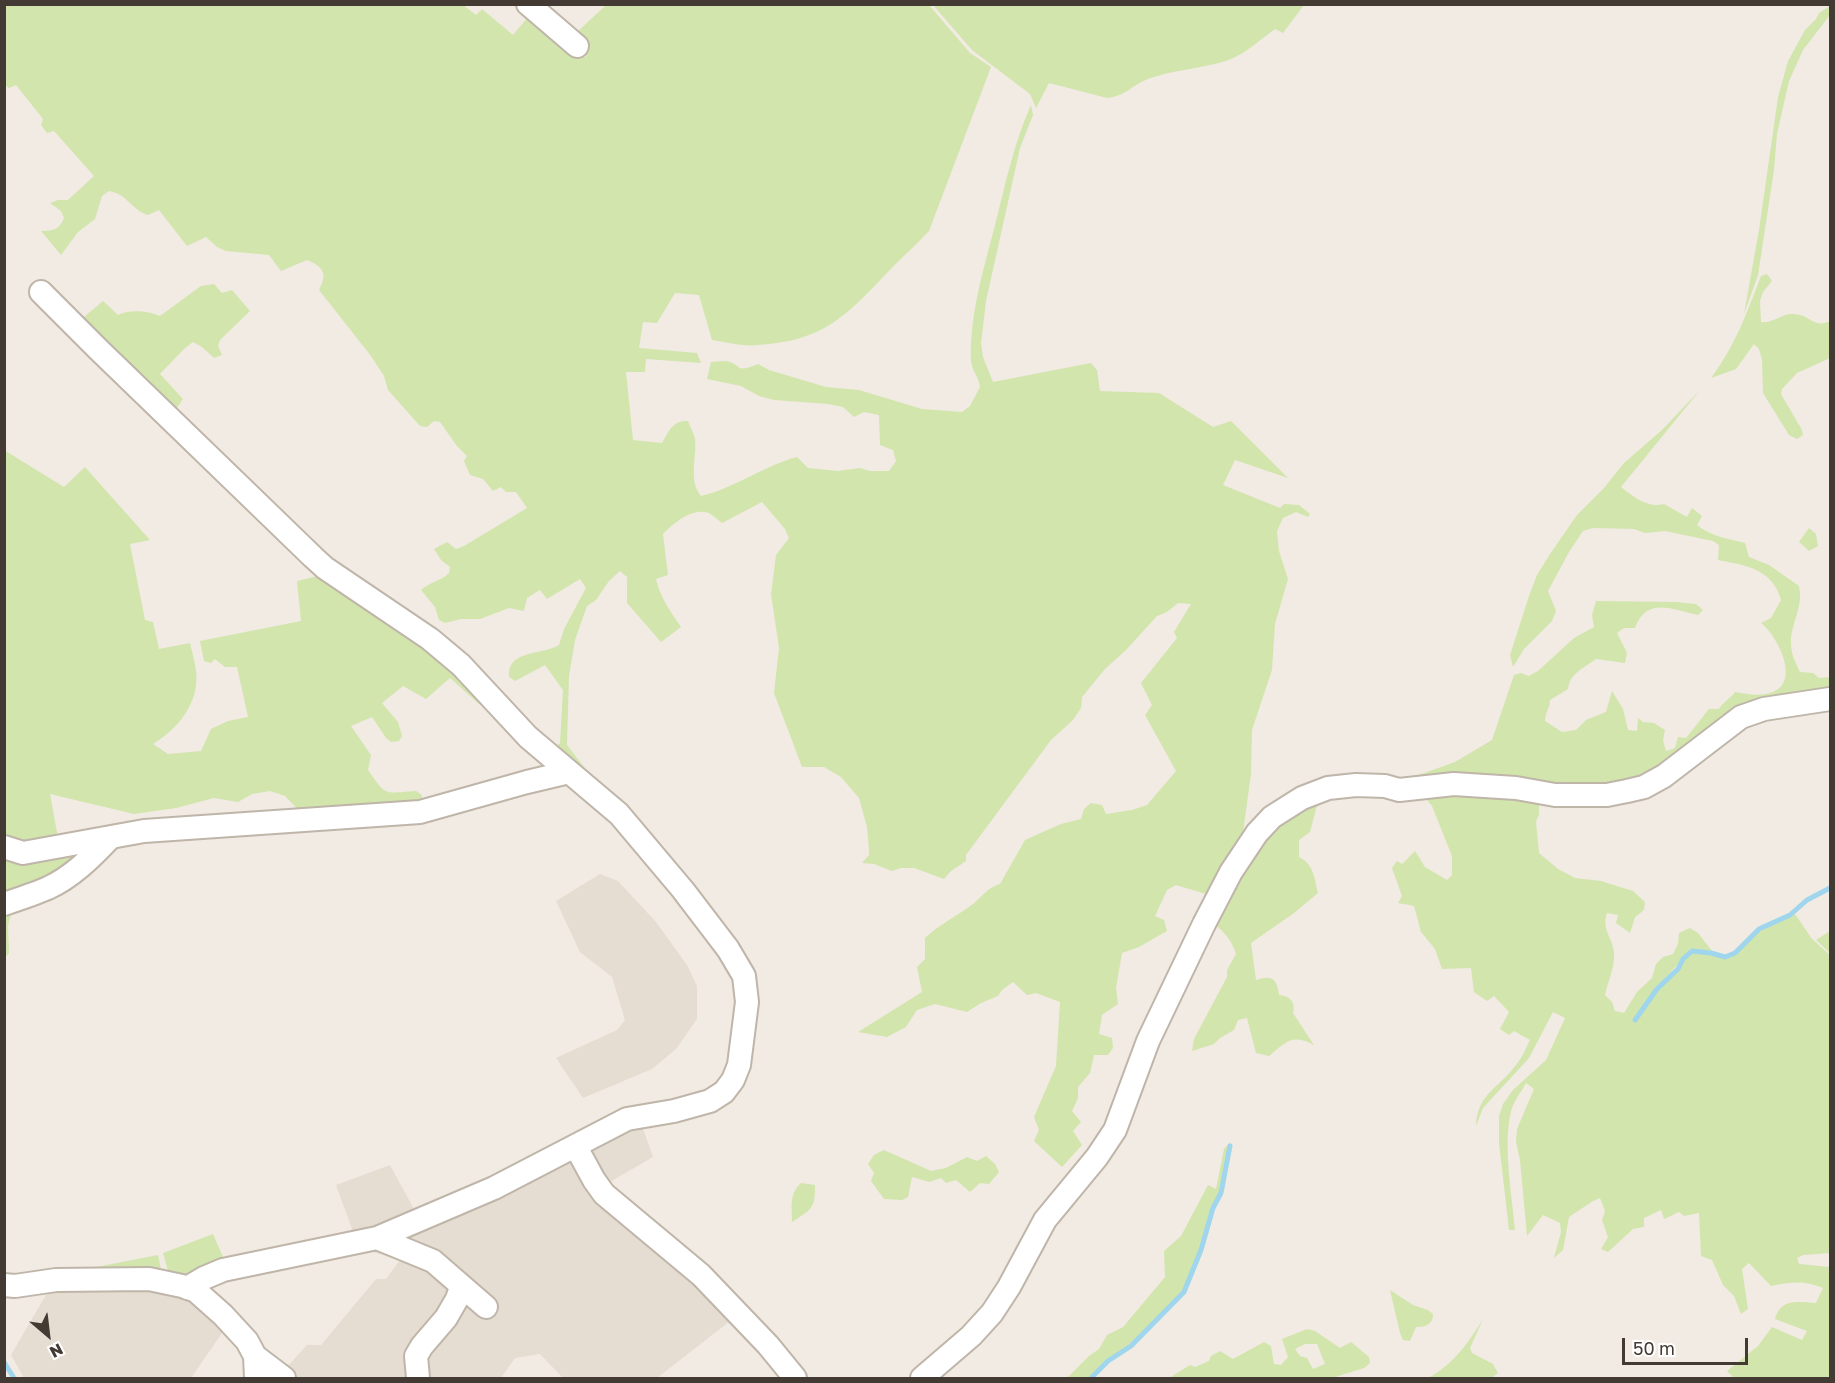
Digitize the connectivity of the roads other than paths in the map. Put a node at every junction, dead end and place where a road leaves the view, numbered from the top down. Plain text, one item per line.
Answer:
1 (528, 4) edge
2 (577, 46) dead end
3 (41, 291) dead end
4 (1830, 699) edge
5 (569, 772) junction
6 (110, 838) junction
7 (4, 847) edge
8 (4, 904) edge
9 (576, 1147) junction
10 (376, 1238) junction
11 (4, 1285) edge
12 (461, 1287) junction
13 (187, 1288) junction
14 (486, 1307) dead end
15 (256, 1367) edge
16 (284, 1378) edge
17 (418, 1378) edge
18 (795, 1378) edge
19 (922, 1378) edge

1 - 2 street
3 - 5 street
4 - 19 street
5 - 6 street
5 - 9 street
6 - 7 street
6 - 8 street
9 - 10 street
9 - 18 street
10 - 12 street
10 - 13 street
11 - 13 street
12 - 14 street
12 - 17 street
13 - 15 street
15 - 16 street

